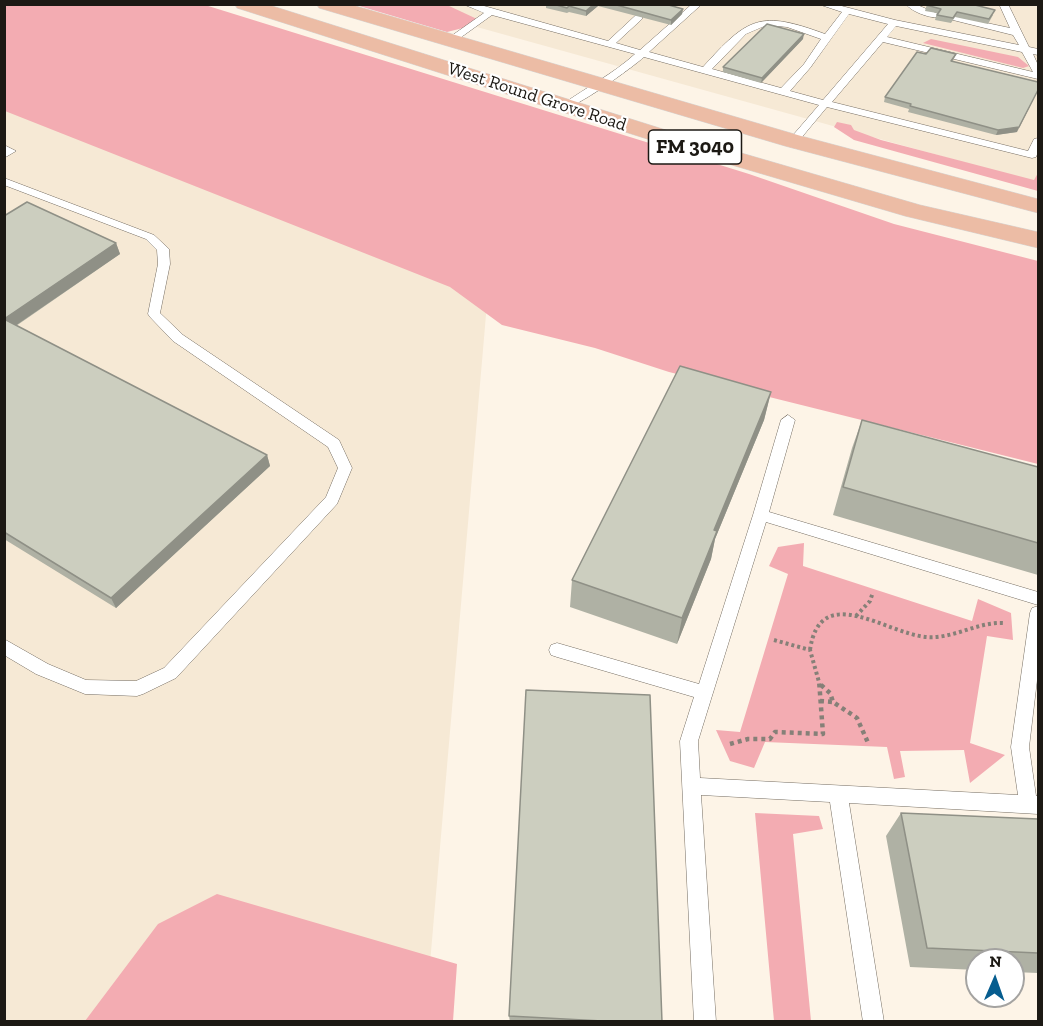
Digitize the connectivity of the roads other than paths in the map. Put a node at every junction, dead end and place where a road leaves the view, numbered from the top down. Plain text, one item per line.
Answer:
1 (244, 4) edge
2 (326, 4) edge
3 (467, 4) edge
4 (698, 4) edge
5 (822, 4) edge
6 (910, 4) edge
7 (1000, 8) edge
8 (847, 11) junction
9 (491, 12) junction
10 (938, 15) edge
11 (639, 17) edge
12 (954, 19) edge
13 (894, 23) junction
14 (1019, 33) junction
15 (827, 38) junction
16 (880, 38) junction
17 (450, 40) junction
18 (610, 44) junction
19 (1025, 50) junction
20 (1038, 52) edge
21 (643, 54) junction
22 (705, 71) junction
23 (1038, 72) edge
24 (1038, 76) edge
25 (598, 84) junction
26 (783, 92) junction
27 (827, 104) junction
28 (567, 106) junction
29 (793, 141) junction
30 (1038, 141) edge
31 (4, 148) edge
32 (4, 155) edge
33 (4, 181) edge
34 (1038, 206) edge
35 (1038, 240) edge
36 (788, 420) dead end
37 (761, 515) junction
38 (1038, 598) edge
39 (1038, 613) edge
40 (4, 645) edge
41 (557, 650) dead end
42 (705, 693) junction
43 (692, 786) junction
44 (838, 794) junction
45 (1033, 804) edge
46 (705, 1022) edge
47 (874, 1022) edge

1 - 28 main road, West Round Grove Road / FM 3040
2 - 17 main road, West Round Grove Road / FM 3040
3 - 9 lane
4 - 21 lane
5 - 8 lane
6 - 10 lane
7 - 14 lane
8 - 13 lane
8 - 15 lane
9 - 17 lane
9 - 18 lane
11 - 18 lane
12 - 14 lane
13 - 16 lane
13 - 19 lane
14 - 19 lane
15 - 22 lane
15 - 26 lane
16 - 24 lane
16 - 27 lane
17 - 25 main road, West Round Grove Road / FM 3040
18 - 21 lane
19 - 20 lane
19 - 23 lane
21 - 22 lane
21 - 25 lane
22 - 26 lane
25 - 28 lane
25 - 29 main road, West Round Grove Road / FM 3040
26 - 27 lane
27 - 29 lane
27 - 30 lane
28 - 35 main road, West Round Grove Road / FM 3040
29 - 34 main road, West Round Grove Road / FM 3040
31 - 32 lane
33 - 40 lane
36 - 37 lane
37 - 38 lane
37 - 42 lane
39 - 45 lane
41 - 42 lane
42 - 43 lane
43 - 44 lane
43 - 46 lane
44 - 45 lane
44 - 47 lane

